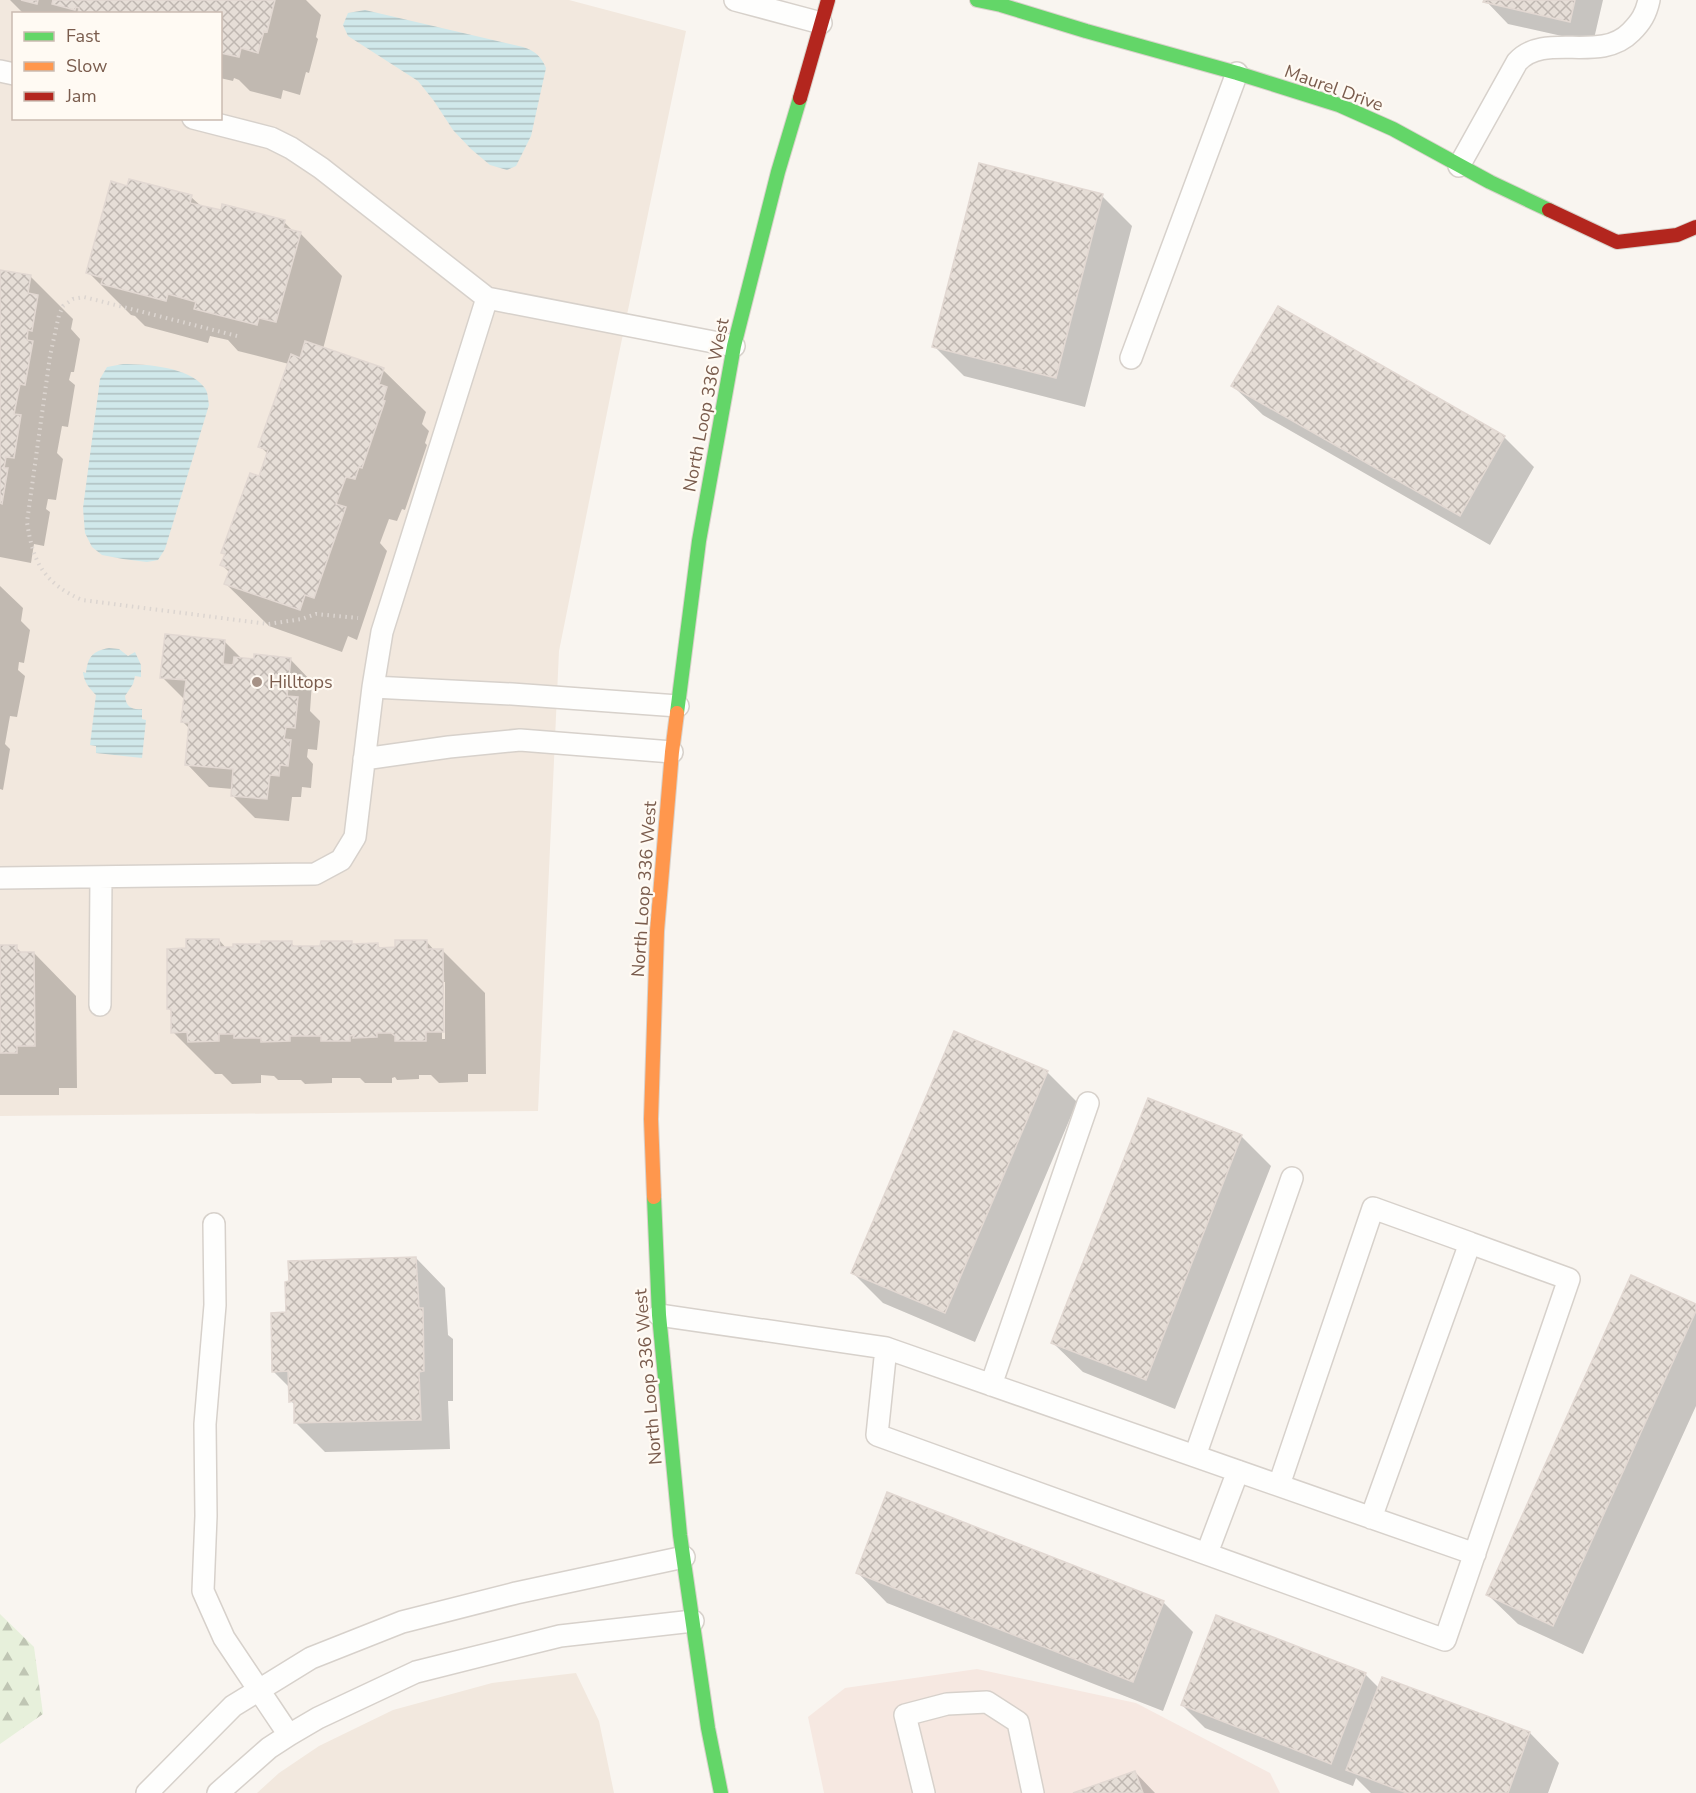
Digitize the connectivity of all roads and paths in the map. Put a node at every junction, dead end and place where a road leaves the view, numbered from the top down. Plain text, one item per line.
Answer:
1 (735, 0) edge
2 (828, 0) edge
3 (977, 0) edge
4 (1649, 0) edge
5 (821, 23) junction
6 (1237, 73) junction
7 (201, 120) edge
8 (1459, 166) junction
9 (1696, 226) edge
10 (487, 298) junction
11 (237, 336) dead end
12 (734, 346) junction
13 (1131, 358) dead end
14 (386, 620) junction
15 (373, 687) junction
16 (678, 705) junction
17 (672, 752) junction
18 (364, 759) junction
19 (101, 877) junction
20 (0, 878) edge
21 (100, 1005) dead end
22 (1088, 1103) dead end
23 (1292, 1178) dead end
24 (214, 1224) dead end
25 (1470, 1243) junction
26 (659, 1315) junction
27 (886, 1348) junction
28 (991, 1385) junction
29 (1195, 1456) junction
30 (1238, 1471) junction
31 (1279, 1485) junction
32 (1371, 1518) junction
33 (1207, 1553) junction
34 (1475, 1554) junction
35 (684, 1557) junction
36 (693, 1621) junction
37 (258, 1691) junction
38 (289, 1735) junction
39 (147, 1793) edge
40 (218, 1793) edge
41 (721, 1793) edge
42 (924, 1793) edge
43 (1033, 1793) edge

1 - 5 lane
2 - 5 main road, North Loop 336 West
3 - 6 main road, Maurel Drive
4 - 8 lane
5 - 12 main road, North Loop 336 West
6 - 8 main road, Maurel Drive
6 - 13 lane
7 - 10 lane
8 - 9 main road, Maurel Drive
10 - 12 lane
10 - 14 lane
11 - 14 path
12 - 16 main road, North Loop 336 West
14 - 15 lane
15 - 16 lane
15 - 18 lane
16 - 17 main road, North Loop 336 West
17 - 18 lane
17 - 26 main road, North Loop 336 West
18 - 19 lane
19 - 20 lane
19 - 21 lane
22 - 28 lane
23 - 29 lane
24 - 37 lane
25 - 31 lane
25 - 32 lane
25 - 34 lane
26 - 27 lane
26 - 35 main road, North Loop 336 West
27 - 28 lane
27 - 33 lane
28 - 29 lane
29 - 30 lane
30 - 31 lane
30 - 33 lane
31 - 32 lane
32 - 34 lane
33 - 34 lane
35 - 36 main road, North Loop 336 West
35 - 37 lane
36 - 38 lane
36 - 41 main road, North Loop 336 West
37 - 38 lane
37 - 39 lane
38 - 40 lane
42 - 43 lane

